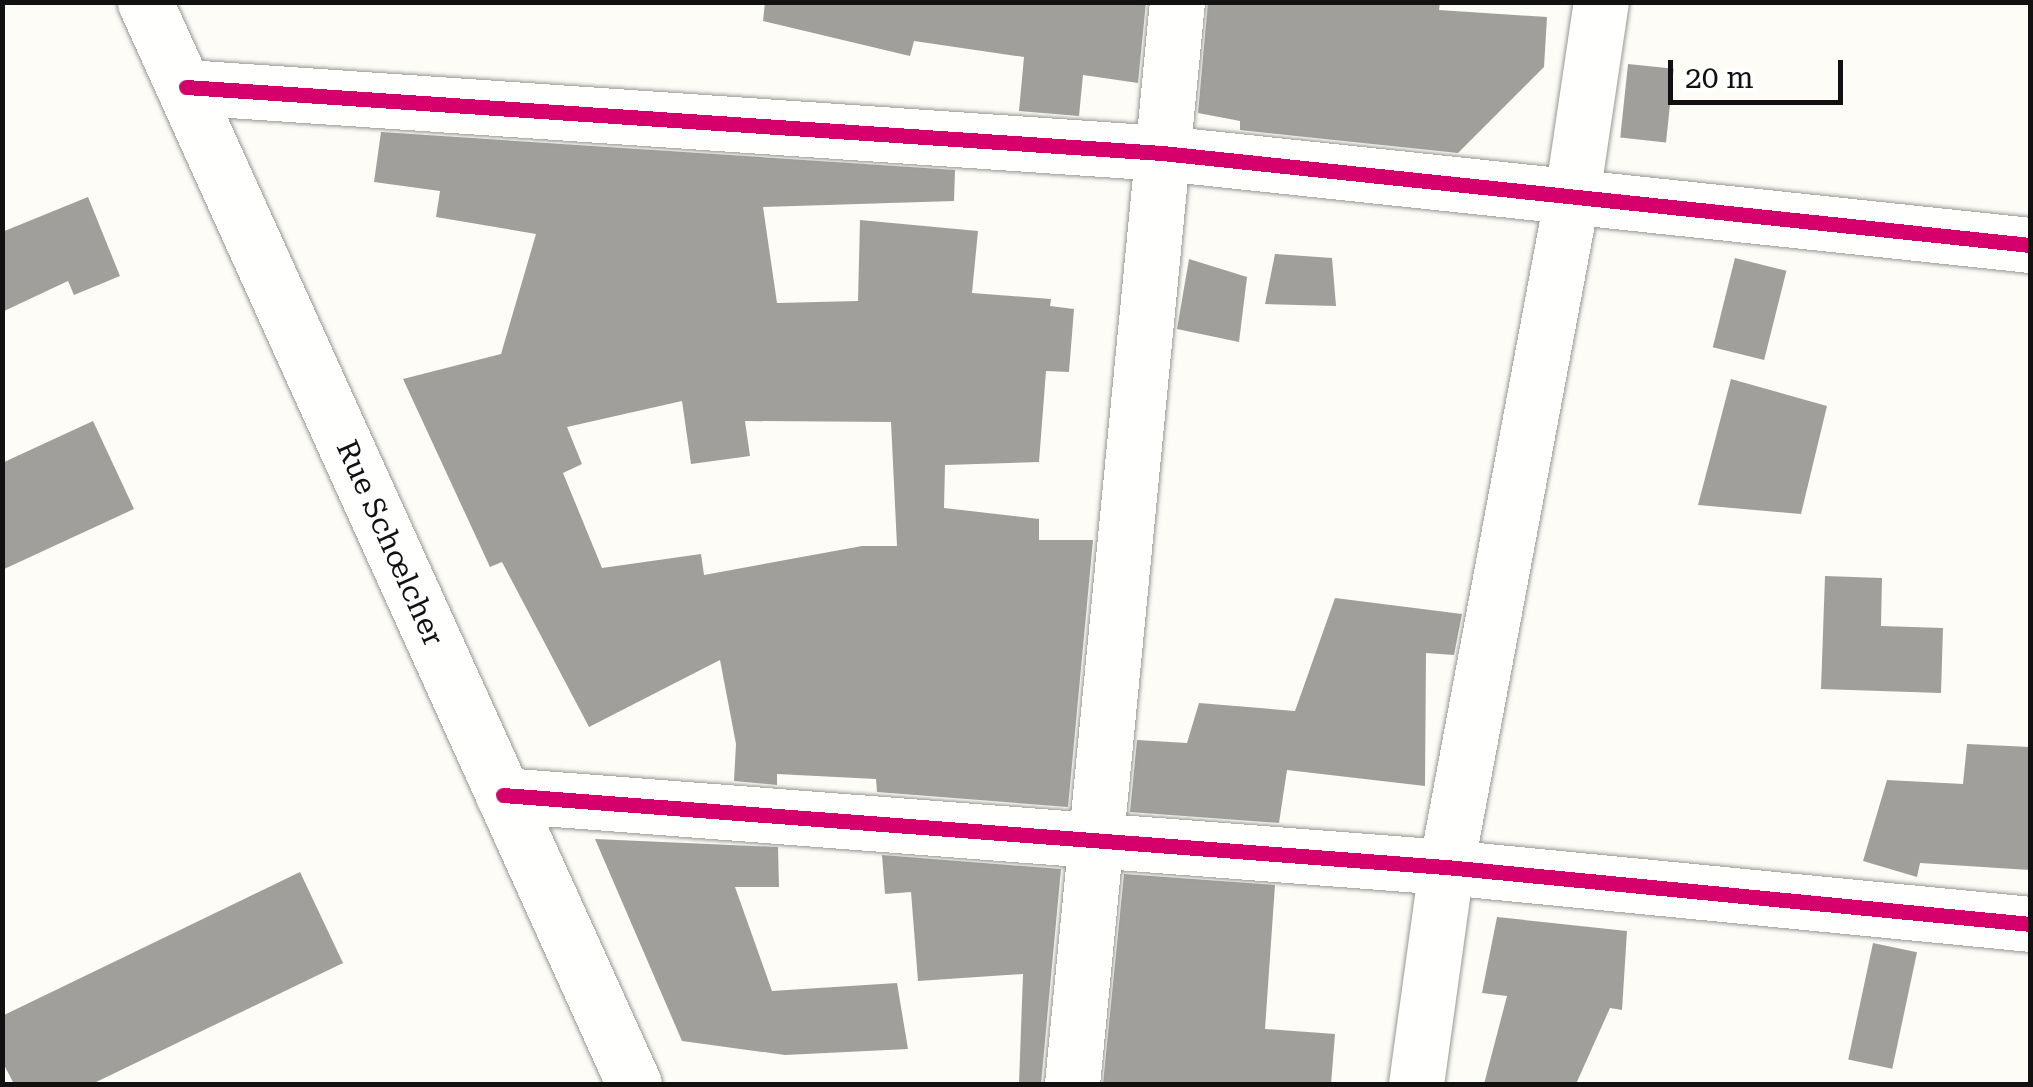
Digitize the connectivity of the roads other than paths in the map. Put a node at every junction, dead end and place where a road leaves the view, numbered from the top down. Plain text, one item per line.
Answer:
1 (144, 2) edge
2 (1177, 2) edge
3 (1601, 2) edge
4 (186, 87) junction
5 (1162, 153) junction
6 (1572, 195) junction
7 (2030, 245) edge
8 (504, 796) junction
9 (1096, 840) junction
10 (1446, 867) junction
11 (2030, 924) edge
12 (634, 1084) edge
13 (1072, 1084) edge
14 (1416, 1084) edge

1 - 4 street, Rue Schœlcher
2 - 5 street
3 - 6 street
4 - 5 street
4 - 8 street, Rue Schœlcher
5 - 6 street
5 - 9 street
6 - 7 street
6 - 10 street
8 - 9 street
8 - 12 street, Rue Schœlcher
9 - 10 street
9 - 13 street
10 - 11 street
10 - 14 street

